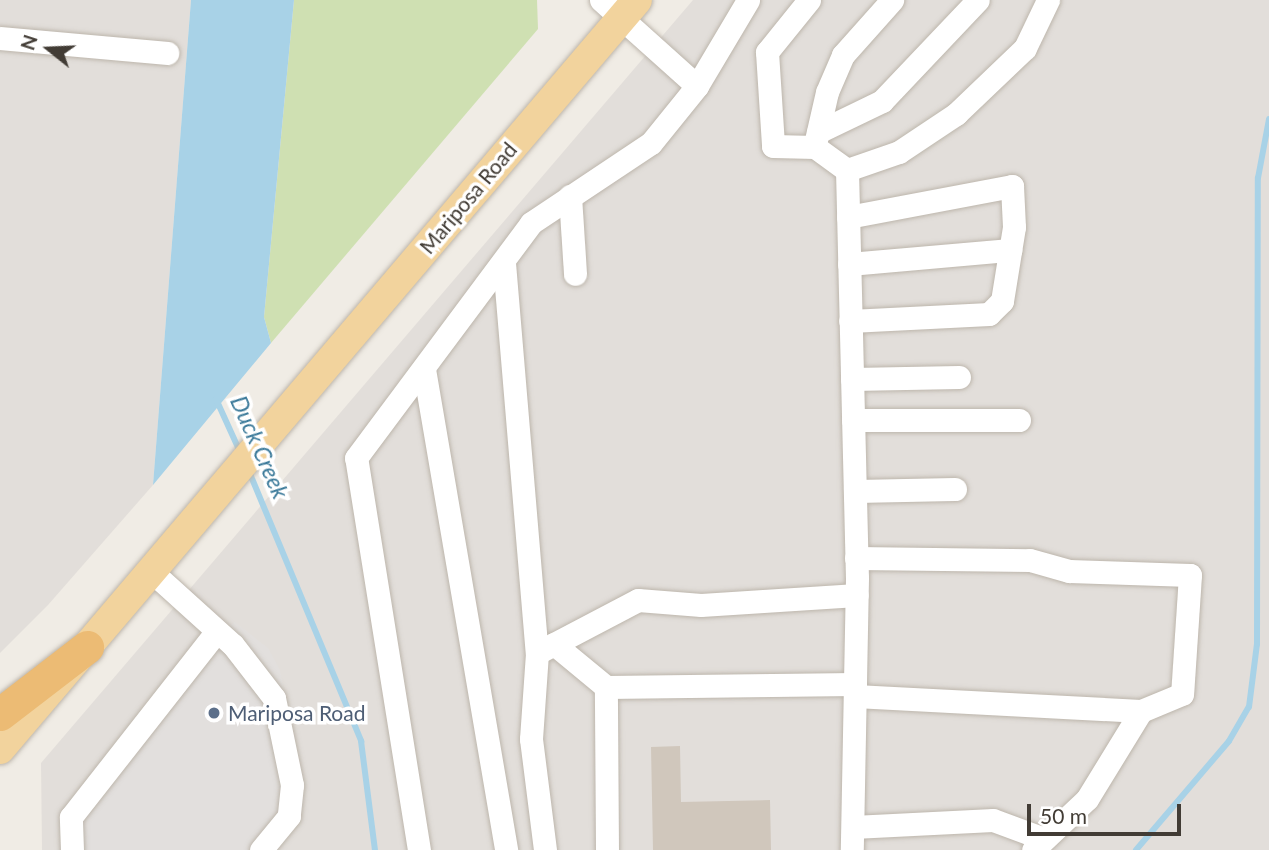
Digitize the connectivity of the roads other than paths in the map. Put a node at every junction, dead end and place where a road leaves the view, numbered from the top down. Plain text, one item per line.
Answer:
1 (748, 0) edge
2 (809, 0) edge
3 (892, 0) edge
4 (978, 0) edge
5 (1048, 0) edge
6 (620, 6) edge
7 (0, 38) edge
8 (167, 53) dead end
9 (697, 86) junction
10 (817, 140) junction
11 (847, 170) junction
12 (570, 196) junction
13 (848, 217) junction
14 (1010, 250) junction
15 (503, 263) junction
16 (849, 264) junction
17 (575, 274) dead end
18 (850, 321) junction
19 (424, 369) junction
20 (959, 377) dead end
21 (852, 379) junction
22 (853, 420) junction
23 (1019, 420) dead end
24 (956, 489) dead end
25 (855, 491) junction
26 (856, 558) junction
27 (151, 571) junction
28 (857, 595) junction
29 (217, 631) junction
30 (87, 647) junction
31 (546, 648) junction
32 (606, 687) junction
33 (855, 690) junction
34 (1141, 711) junction
35 (0, 714) edge
36 (0, 749) edge
37 (853, 827) junction
38 (1039, 845) edge
39 (72, 850) edge
40 (261, 850) edge
41 (419, 850) edge
42 (506, 850) edge
43 (545, 850) edge
44 (607, 850) edge
45 (852, 850) edge

1 - 9 lane
2 - 10 lane
3 - 10 lane
4 - 10 lane
5 - 11 lane
6 - 9 lane
6 - 27 main road, Mariposa Road
7 - 8 lane
9 - 12 lane
10 - 11 lane
11 - 13 lane
12 - 15 lane
12 - 17 lane
13 - 14 lane
13 - 16 lane
14 - 16 lane
14 - 18 lane
15 - 19 lane
15 - 31 lane
16 - 18 lane
18 - 21 lane
19 - 41 lane
19 - 42 lane
20 - 21 lane
21 - 22 lane
22 - 23 lane
22 - 25 lane
24 - 25 lane
25 - 26 lane
26 - 28 lane
26 - 34 lane
27 - 29 lane
27 - 30 main road, Mariposa Road
28 - 31 lane
28 - 33 lane
29 - 39 lane
29 - 40 lane
30 - 35 highway
30 - 36 main road, Mariposa Road
31 - 32 lane
31 - 43 lane
32 - 33 lane
32 - 44 lane
33 - 34 lane
33 - 37 lane
34 - 38 lane
37 - 38 lane
37 - 45 lane

